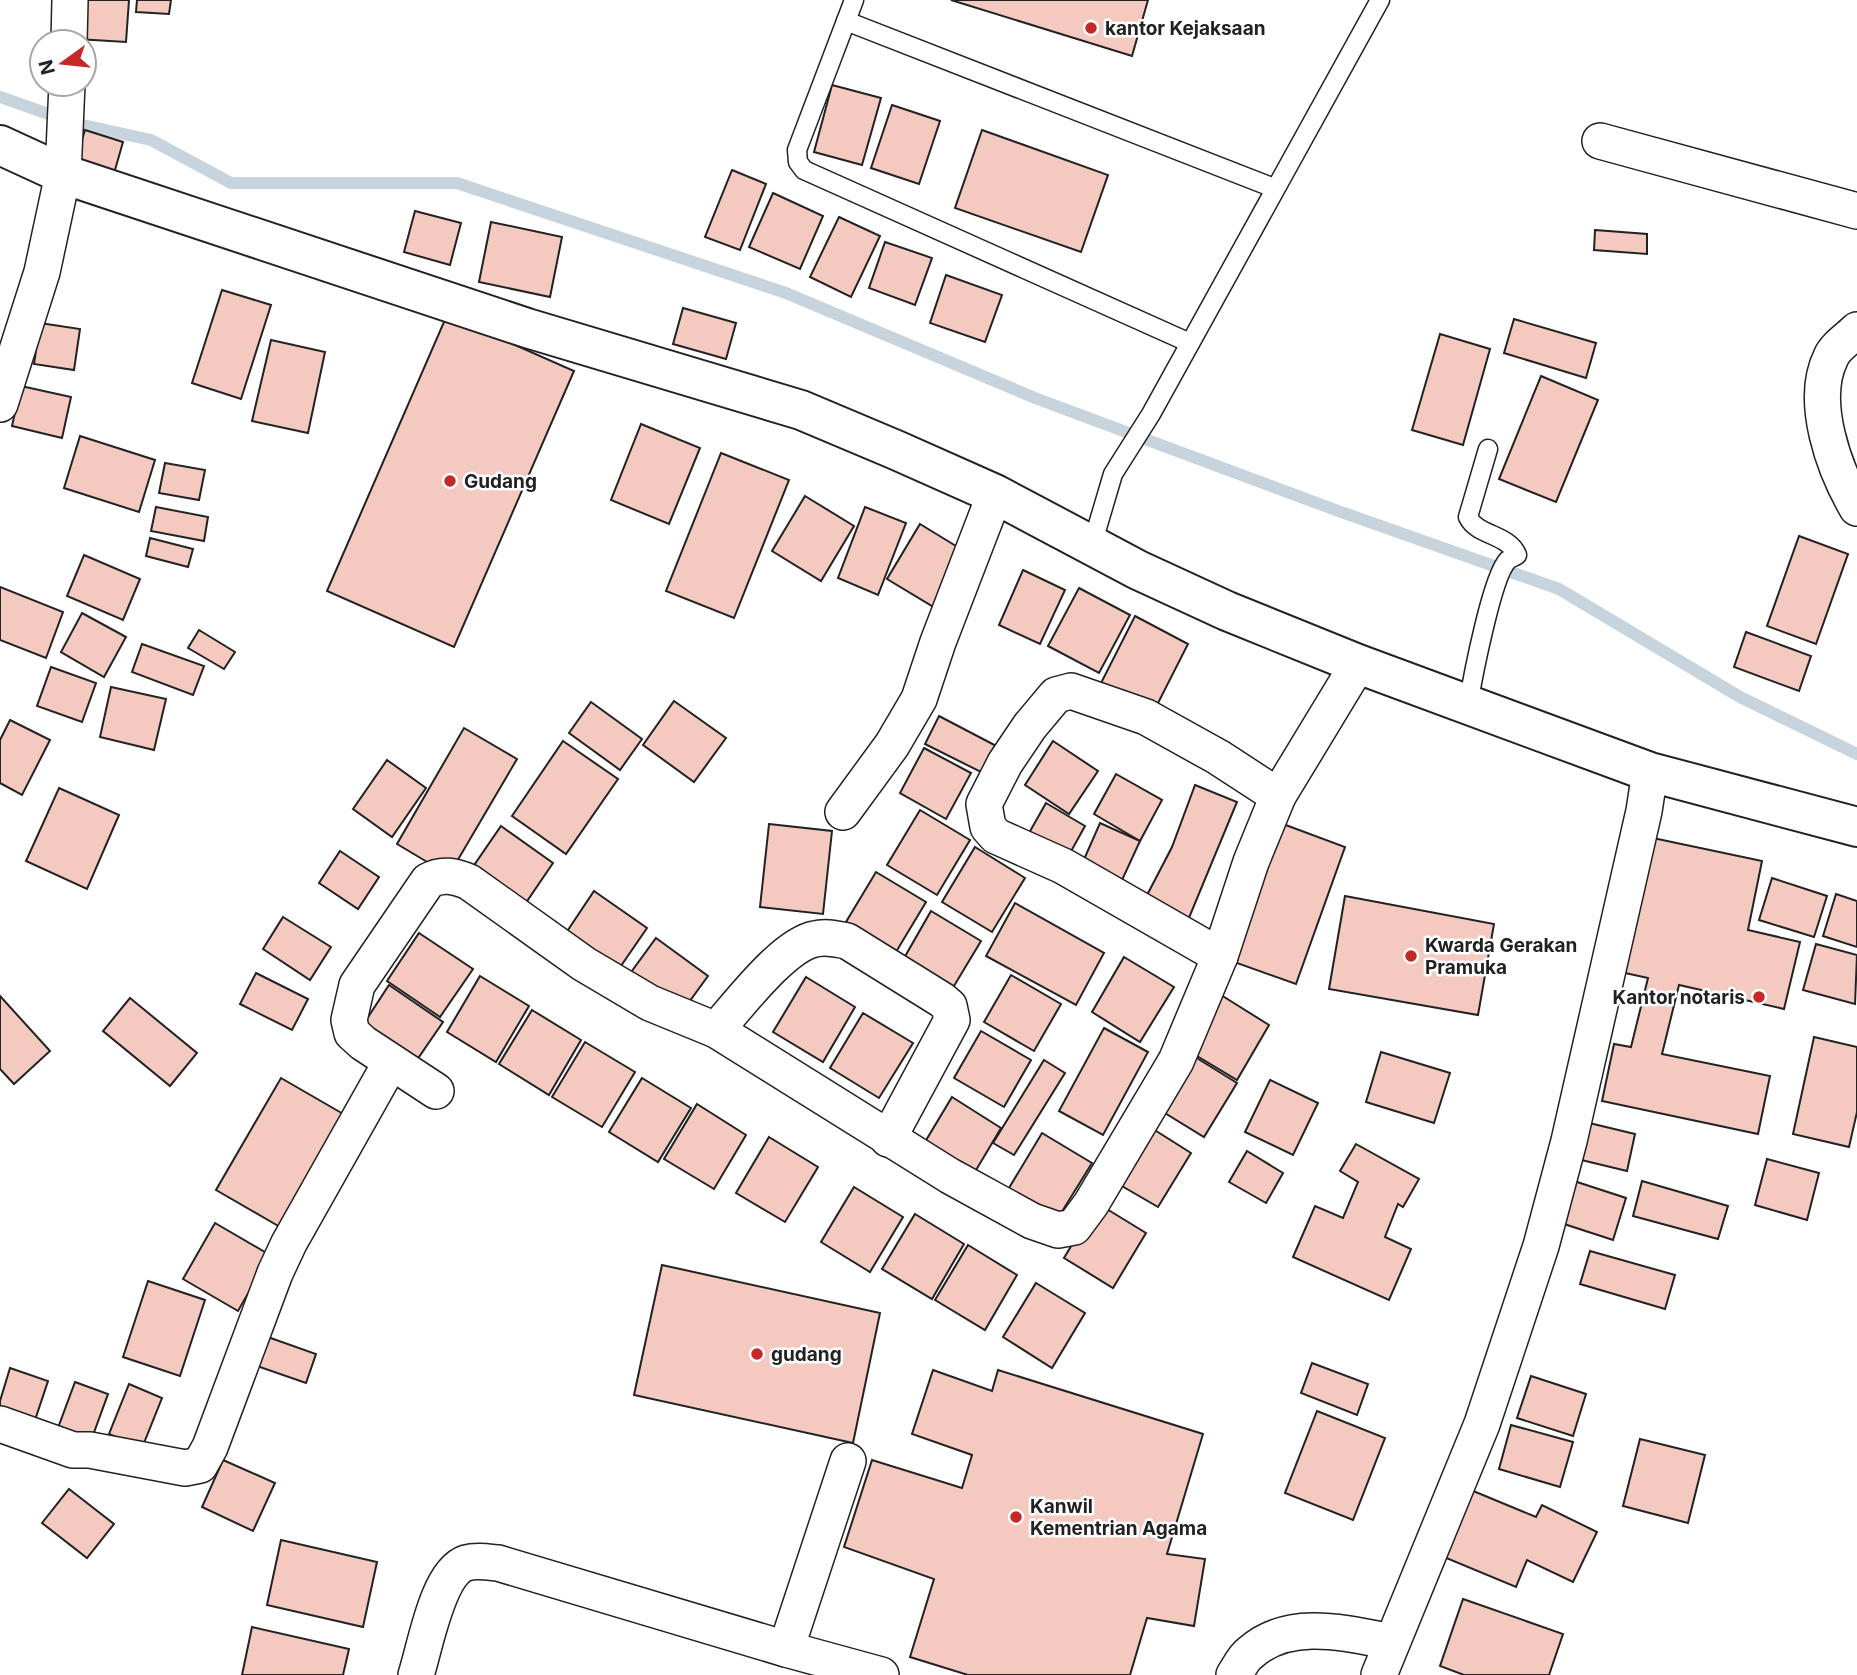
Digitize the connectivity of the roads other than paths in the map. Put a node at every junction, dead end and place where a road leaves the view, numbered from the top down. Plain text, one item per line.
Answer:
1 (70, 0) edge
2 (854, 0) edge
3 (1380, 0) edge
4 (846, 21) junction
5 (69, 28) edge
6 (66, 98) edge
7 (1600, 141) dead end
8 (0, 145) edge
9 (63, 160) junction
10 (1274, 188) junction
11 (1857, 211) edge
12 (1857, 330) edge
13 (1190, 343) junction
14 (0, 404) edge
15 (1488, 449) dead end
16 (995, 494) junction
17 (1857, 508) edge
18 (1091, 545) junction
19 (1358, 664) junction
20 (1468, 706) junction
21 (1650, 772) junction
22 (1278, 796) junction
23 (843, 812) dead end
24 (1857, 827) edge
25 (1220, 956) junction
26 (716, 1030) junction
27 (391, 1062) junction
28 (436, 1091) dead end
29 (888, 1139) junction
30 (0, 1424) edge
31 (848, 1461) dead end
32 (1392, 1642) junction
33 (786, 1649) junction
34 (416, 1675) edge
35 (881, 1675) edge
36 (1234, 1675) edge
37 (1379, 1675) edge

1 - 5 street
2 - 4 lane
3 - 10 lane
4 - 10 lane
4 - 13 lane
6 - 9 street
7 - 11 street
8 - 9 street
9 - 14 street
9 - 16 street
10 - 13 lane
12 - 17 street
13 - 18 lane
15 - 20 lane
16 - 18 street
16 - 23 street
18 - 19 street
19 - 20 street
19 - 22 street
20 - 21 street
21 - 24 street
21 - 32 street
22 - 25 street
22 - 25 street
25 - 29 street
26 - 27 street
26 - 29 street
26 - 29 street
27 - 28 street
27 - 30 street
31 - 33 street
32 - 36 street
32 - 37 street
33 - 34 street
33 - 35 street

